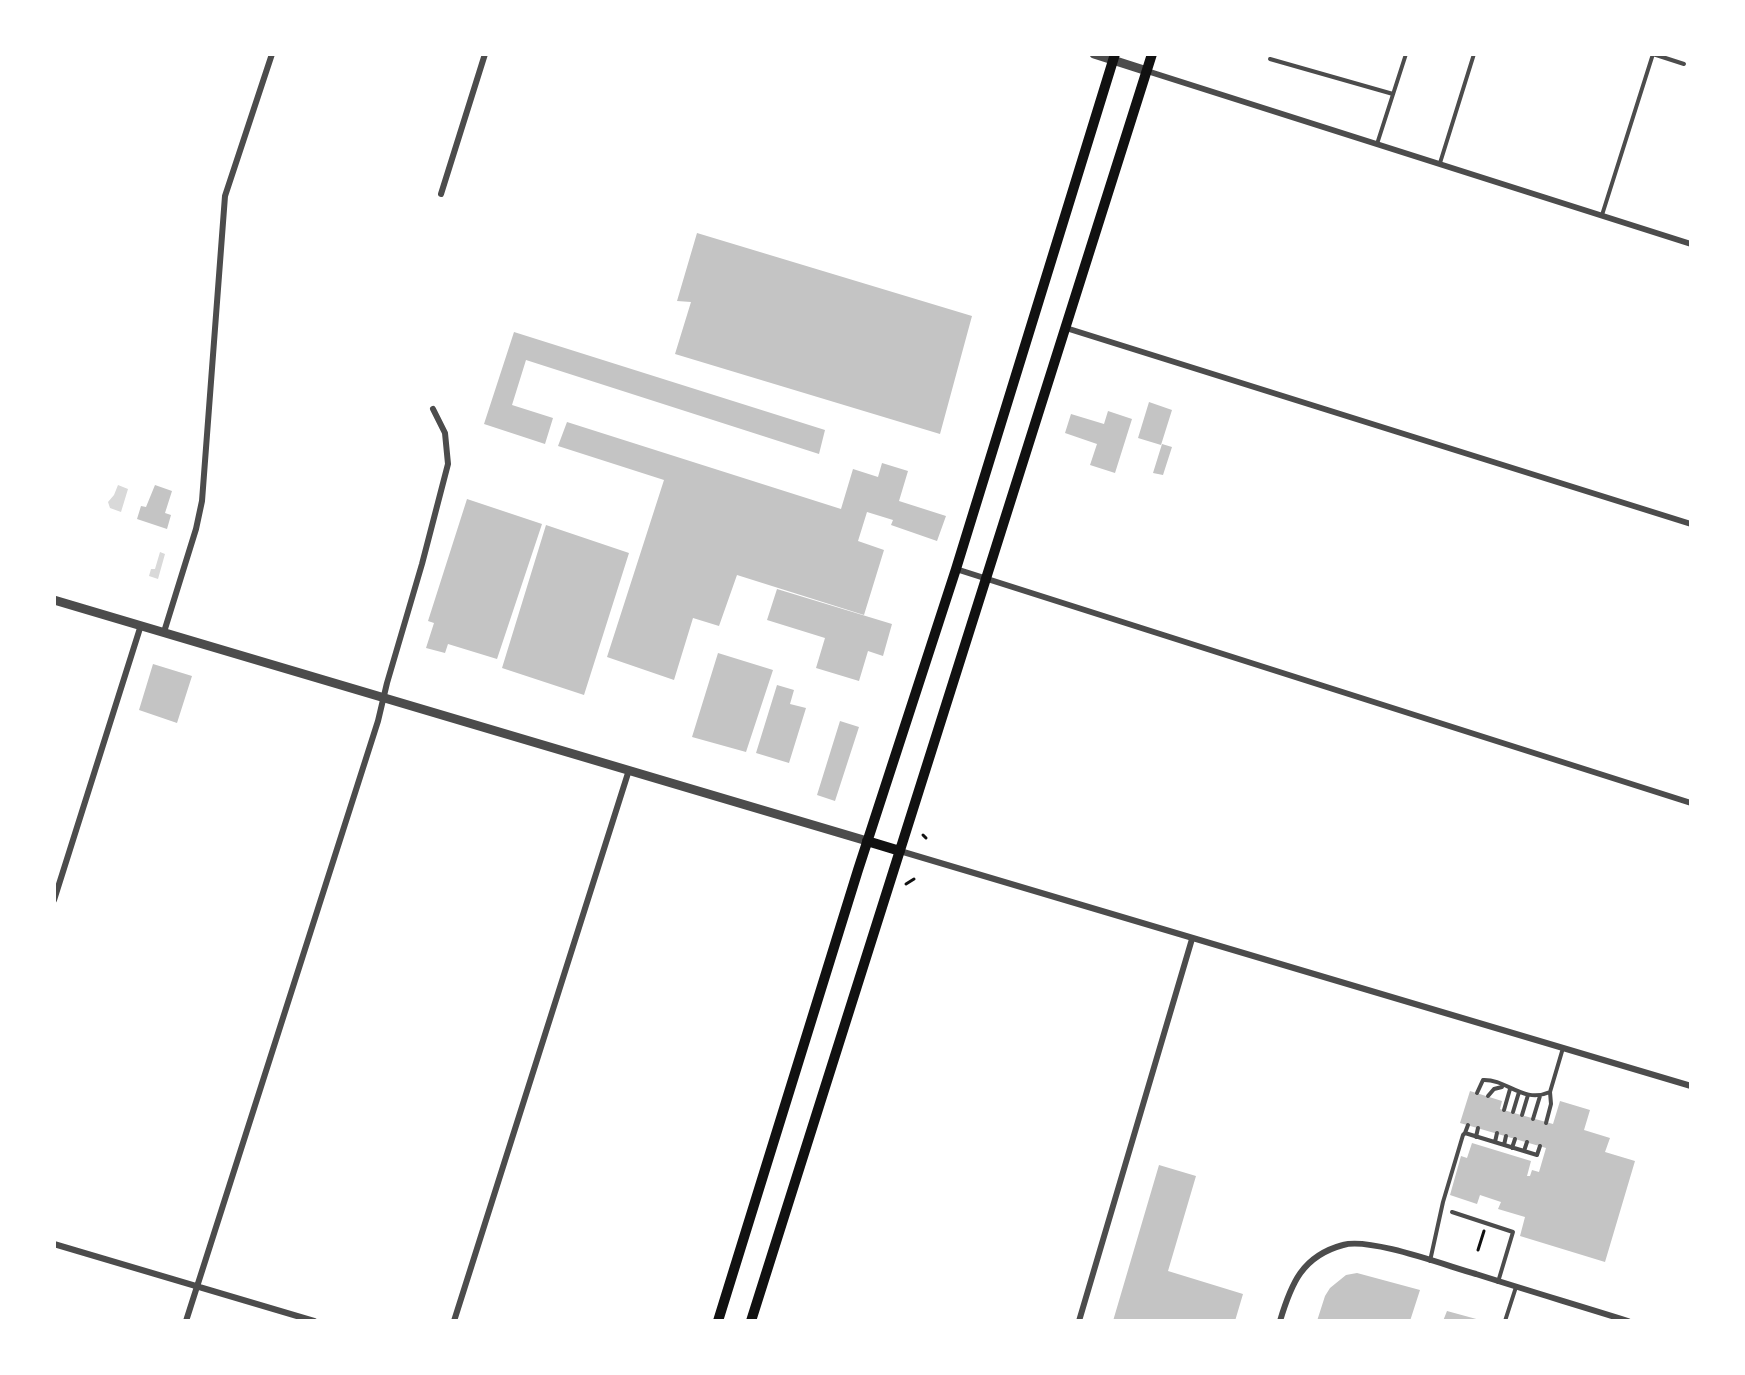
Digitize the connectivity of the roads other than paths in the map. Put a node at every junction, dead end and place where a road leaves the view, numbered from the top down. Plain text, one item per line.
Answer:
1 (272, 54) edge
2 (485, 54) edge
3 (1094, 54) edge
4 (1152, 54) edge
5 (1406, 54) edge
6 (1474, 54) edge
7 (1652, 54) edge
8 (1114, 57) edge
9 (1270, 59) dead end
10 (1684, 64) dead end
11 (1147, 71) junction
12 (1393, 94) junction
13 (1377, 145) junction
14 (1439, 164) junction
15 (441, 194) dead end
16 (1602, 216) junction
17 (1691, 244) edge
18 (1066, 328) junction
19 (433, 408) dead end
20 (1691, 524) edge
21 (956, 568) junction
22 (986, 578) junction
23 (54, 600) edge
24 (141, 625) junction
25 (164, 632) junction
26 (384, 698) junction
27 (629, 770) junction
28 (1691, 803) edge
29 (867, 842) junction
30 (900, 851) junction
31 (54, 900) edge
32 (1192, 939) junction
33 (1563, 1048) junction
34 (1503, 1086) junction
35 (1691, 1086) edge
36 (1510, 1089) junction
37 (1519, 1092) junction
38 (1550, 1092) junction
39 (1477, 1093) dead end
40 (1528, 1095) junction
41 (1488, 1096) dead end
42 (1540, 1096) junction
43 (1504, 1110) dead end
44 (1513, 1112) dead end
45 (1522, 1115) dead end
46 (1533, 1119) dead end
47 (1546, 1123) dead end
48 (1468, 1125) dead end
49 (1478, 1128) dead end
50 (1466, 1133) junction
51 (1497, 1133) dead end
52 (1506, 1136) dead end
53 (1476, 1137) junction
54 (1515, 1139) dead end
55 (1495, 1142) junction
56 (1527, 1142) dead end
57 (1504, 1145) junction
58 (1540, 1146) dead end
59 (1512, 1148) junction
60 (1524, 1151) junction
61 (1452, 1212) dead end
62 (54, 1244) edge
63 (1430, 1261) junction
64 (1498, 1281) junction
65 (197, 1287) junction
66 (1516, 1287) junction
67 (186, 1321) edge
68 (314, 1321) edge
69 (454, 1321) edge
70 (718, 1321) edge
71 (751, 1321) edge
72 (1079, 1321) edge
73 (1280, 1321) edge
74 (1505, 1321) edge
75 (1628, 1321) edge

1 - 25 street
2 - 15 street
3 - 8 street
4 - 11 main road
5 - 12 lane
6 - 14 lane
7 - 10 lane
7 - 16 lane
8 - 11 street
8 - 21 main road
9 - 12 lane
11 - 13 street
11 - 18 main road
12 - 13 lane
13 - 14 street
14 - 16 street
16 - 17 street
18 - 20 street
18 - 22 main road
19 - 26 street
21 - 22 street
21 - 29 main road
22 - 28 street
22 - 30 main road
23 - 24 street
24 - 25 street
24 - 31 street
25 - 26 street
26 - 27 street
26 - 65 street
27 - 29 street
27 - 69 street
29 - 30 main road
29 - 70 main road
30 - 32 street
30 - 71 main road
32 - 33 street
32 - 72 street
33 - 35 street
33 - 38 lane
34 - 36 lane
34 - 39 lane
34 - 41 lane
36 - 37 lane
36 - 43 lane
37 - 40 lane
37 - 44 lane
38 - 42 lane
38 - 47 lane
40 - 42 lane
40 - 45 lane
42 - 46 lane
48 - 50 lane
49 - 53 lane
50 - 53 lane
50 - 63 lane
51 - 55 lane
52 - 57 lane
53 - 55 lane
54 - 59 lane
55 - 57 lane
56 - 60 lane
57 - 59 lane
58 - 60 lane
59 - 60 lane
61 - 64 lane
62 - 65 street
63 - 64 street
63 - 73 street
64 - 66 street
65 - 67 street
65 - 68 street
66 - 74 lane
66 - 75 street

